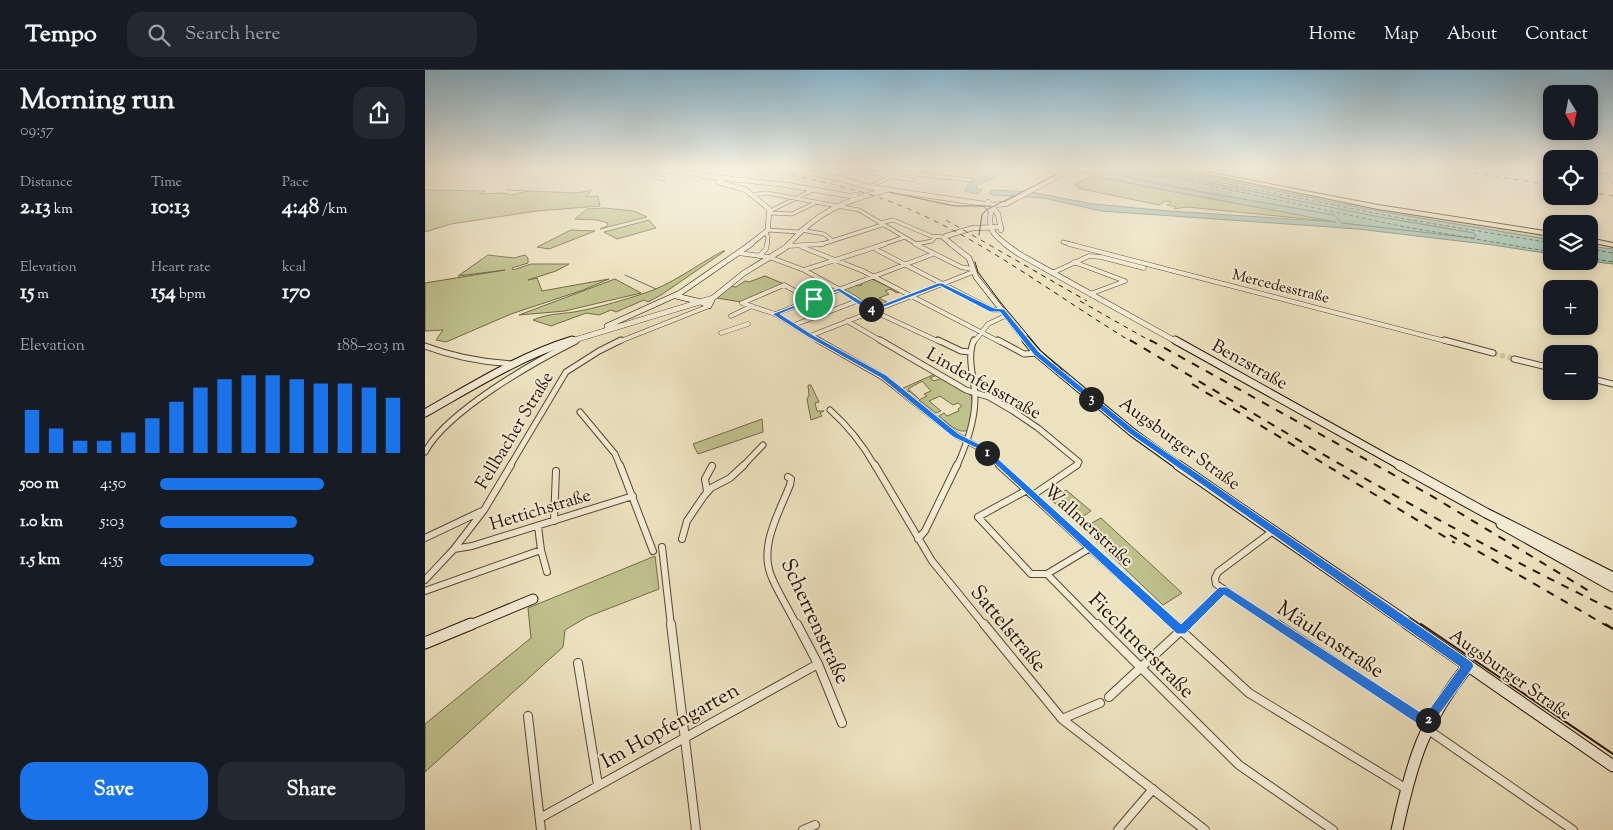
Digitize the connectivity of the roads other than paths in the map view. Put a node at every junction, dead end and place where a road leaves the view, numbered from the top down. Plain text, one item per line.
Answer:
1 (761, 204) edge
2 (782, 204) edge
3 (812, 204) edge
4 (826, 204) edge
5 (840, 204) edge
6 (1002, 204) edge
7 (1368, 204) edge
8 (1379, 204) edge
9 (991, 205) joint
10 (836, 207) junction
11 (996, 210) junction
12 (770, 212) junction
13 (881, 224) junction
14 (991, 228) junction
15 (1001, 229) junction
16 (798, 231) junction
17 (1543, 231) edge
18 (1543, 231) edge
19 (768, 233) junction
20 (905, 237) junction
21 (935, 237) junction
22 (944, 237) junction
23 (1001, 239) junction
24 (832, 240) dead end
25 (1598, 240) edge
26 (1063, 242) dead end
27 (1613, 242) edge
28 (917, 244) junction
29 (787, 246) junction
30 (802, 247) junction
31 (877, 250) dead end
32 (738, 253) junction
33 (933, 254) junction
34 (759, 256) junction
35 (769, 258) junction
36 (836, 259) junction
37 (1074, 262) junction
38 (903, 265) junction
39 (1144, 268) dead end
40 (804, 270) junction
41 (972, 270) junction
42 (1052, 273) junction
43 (873, 276) junction
44 (940, 284) junction
45 (839, 289) junction
46 (801, 294) dead end
47 (1090, 294) junction
48 (676, 296) junction
49 (910, 296) junction
50 (713, 298) junction
51 (857, 301) junction
52 (701, 302) junction
53 (709, 306) junction
54 (752, 306) junction
55 (874, 310) junction
56 (1003, 313) junction
57 (775, 314) junction
58 (731, 316) dead end
59 (847, 321) junction
60 (617, 324) junction
61 (748, 324) dead end
62 (794, 325) junction
63 (982, 332) junction
64 (721, 333) dead end
65 (589, 334) junction
66 (810, 336) junction
67 (425, 346) edge
68 (550, 350) junction
69 (970, 352) junction
70 (1493, 353) tunnel mouth
71 (1037, 354) junction
72 (1514, 359) tunnel mouth
73 (512, 364) junction
74 (1543, 366) edge
75 (1598, 380) edge
76 (1613, 384) edge
77 (975, 392) junction
78 (830, 410) dead end
79 (580, 412) dead end
80 (425, 413) edge
81 (967, 440) junction
82 (763, 445) dead end
83 (425, 452) edge
84 (712, 466) dead end
85 (556, 471) dead end
86 (789, 477) dead end
87 (707, 491) junction
88 (1030, 493) junction
89 (633, 496) junction
90 (484, 510) junction
91 (1486, 513) junction
92 (554, 521) junction
93 (539, 526) junction
94 (1273, 531) junction
95 (425, 538) edge
96 (682, 539) dead end
97 (918, 539) junction
98 (662, 547) dead end
99 (454, 548) junction
100 (1090, 548) junction
101 (541, 550) junction
102 (653, 551) dead end
103 (547, 572) dead end
104 (1047, 574) junction
105 (1613, 577) edge
106 (425, 580) edge
107 (1220, 587) junction
108 (1613, 587) edge
109 (425, 591) edge
110 (533, 599) dead end
111 (1181, 631) junction
112 (425, 643) edge
113 (578, 663) dead end
114 (818, 664) junction
115 (1468, 666) junction
116 (1140, 667) junction
117 (1109, 697) dead end
118 (1101, 703) dead end
119 (528, 716) dead end
120 (1062, 719) junction
121 (842, 723) dead end
122 (1426, 725) junction
123 (685, 738) junction
124 (1613, 766) edge
125 (598, 785) junction
126 (1405, 788) junction
127 (1153, 789) junction
128 (540, 818) junction
129 (815, 825) dead end
130 (1398, 829) edge
131 (541, 830) edge
132 (696, 830) edge
133 (803, 830) edge
134 (1119, 830) edge
135 (1205, 830) edge
136 (1333, 830) edge
137 (1573, 830) edge

1 - 12 main road
2 - 12 street
3 - 12 street
4 - 10 street
5 - 10 main road
6 - 11 main road
7 - 17 highway
8 - 18 highway
9 - 11 main road
9 - 14 main road
10 - 13 street
10 - 16 main road
11 - 15 main road
12 - 19 main road
13 - 20 street
13 - 21 street
13 - 30 street
14 - 15 main road
14 - 22 main road
14 - 23 main road, Benzstraße
15 - 23 main road
16 - 19 street
16 - 24 street
16 - 29 main road
19 - 32 main road
19 - 34 street
20 - 28 street
20 - 36 street
21 - 22 street
21 - 28 street
22 - 41 main road, Augsburger Straße
23 - 42 main road, Benzstraße
25 - 27 highway
26 - 70 street, Mercedesstraße
28 - 33 street
29 - 30 street
29 - 35 main road
30 - 36 street
31 - 38 street
32 - 34 street
32 - 48 main road
33 - 38 street
33 - 41 street
34 - 35 street
35 - 40 street
35 - 50 main road
36 - 40 street
36 - 43 street
37 - 39 street
37 - 42 street
37 - 47 street
38 - 43 street
38 - 44 street
40 - 45 street
41 - 44 street
41 - 56 main road, Augsburger Straße
42 - 47 main road, Benzstraße
43 - 45 street
43 - 49 street
44 - 49 street
44 - 56 street
45 - 51 street
45 - 57 street
46 - 54 street, Wallmerstraße
47 - 91 main road, Benzstraße
48 - 52 main road
48 - 60 main road
49 - 55 street
49 - 63 street
50 - 52 main road
50 - 53 main road
51 - 55 street
51 - 62 street
52 - 53 main road
52 - 60 main road
53 - 90 street, Fellbacher Straße
54 - 57 street, Wallmerstraße
54 - 58 street
55 - 59 street
55 - 69 street
56 - 63 street
56 - 71 main road, Augsburger Straße
57 - 62 street, Wallmerstraße
59 - 66 street
59 - 77 street, Lindenfelsstraße
60 - 65 main road
61 - 64 street
62 - 66 street, Wallmerstraße
63 - 69 street
63 - 71 street
65 - 68 street
65 - 68 main road
66 - 81 street, Wallmerstraße
67 - 73 street
68 - 73 main road
68 - 83 street
69 - 77 street
71 - 94 main road, Augsburger Straße
72 - 74 street
73 - 80 main road
75 - 76 street
77 - 81 street
77 - 88 street, Lindenfelsstraße
78 - 97 street, Sattelstraße
79 - 89 street
81 - 88 street, Wallmerstraße
81 - 97 street
82 - 87 street
84 - 87 street
85 - 92 street
86 - 114 street, Scherrenstraße
87 - 96 street
88 - 100 street, Wallmerstraße
88 - 104 street, Fiechtnerstraße
89 - 92 street, Hettichstraße
89 - 102 street
90 - 95 street
90 - 99 street, Fellbacher Straße
91 - 105 main road, Benzstraße
91 - 108 main road, Benzstraße
92 - 93 street, Hettichstraße
93 - 99 street, Hettichstraße
93 - 101 street
94 - 107 street
94 - 115 main road, Augsburger Straße
97 - 120 street, Sattelstraße
98 - 123 street
99 - 106 street, Fellbacher Straße
100 - 104 street
100 - 111 street, Wallmerstraße
101 - 103 street
101 - 109 street
104 - 116 street, Fiechtnerstraße
107 - 111 street
107 - 122 street, Mäulenstraße
110 - 112 main road
111 - 116 street
111 - 126 street, Wallmerstraße
113 - 125 street
114 - 121 street, Scherrenstraße
114 - 123 street, Im Hopfengarten
115 - 122 main road
115 - 124 main road, Augsburger Straße
116 - 117 street
116 - 136 street, Fiechtnerstraße
118 - 120 street
119 - 128 street
120 - 127 street, Sattelstraße
122 - 126 main road
122 - 137 street, Mäulenstraße
123 - 125 street, Im Hopfengarten
123 - 132 street
125 - 128 street, Im Hopfengarten
126 - 130 main road
127 - 134 street
127 - 135 street, Sattelstraße
128 - 131 street
129 - 133 street

